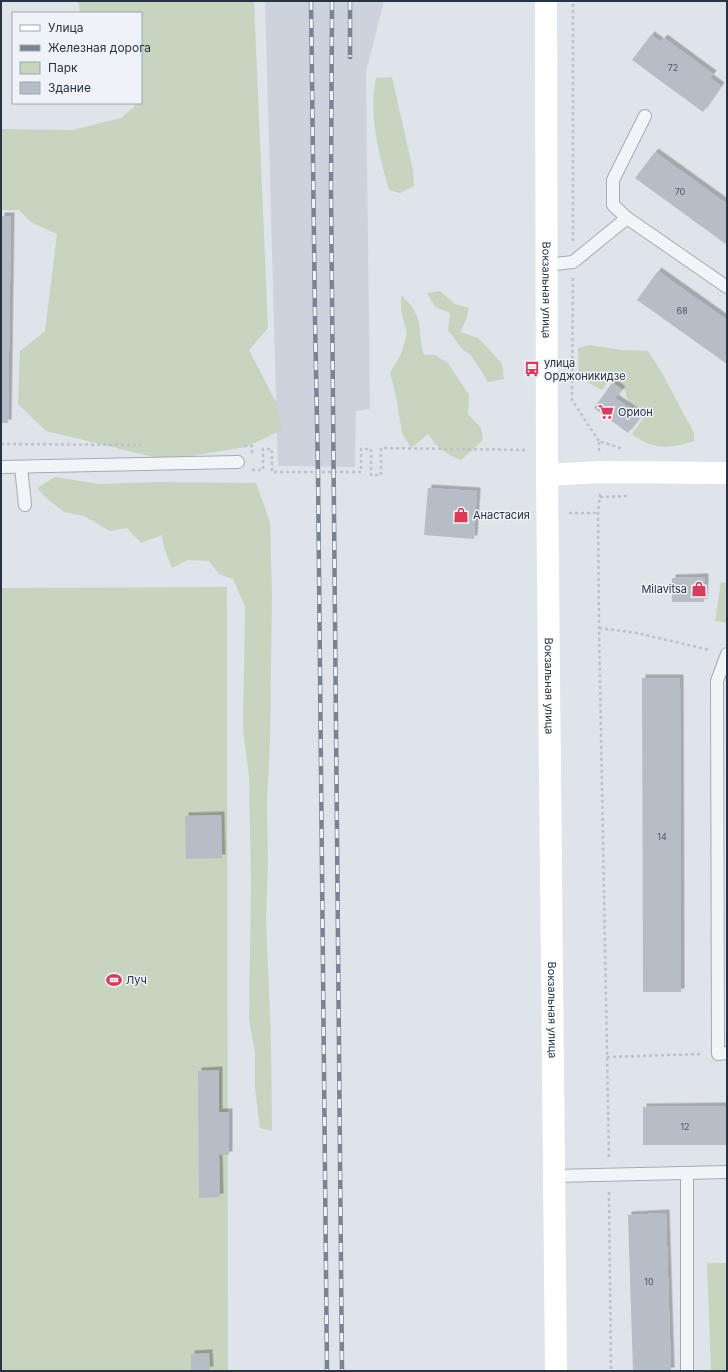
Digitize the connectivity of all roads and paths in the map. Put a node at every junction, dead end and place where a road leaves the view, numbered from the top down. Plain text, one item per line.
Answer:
1 (546, 1) edge
2 (573, 1) edge
3 (645, 116) dead end
4 (627, 218) junction
5 (573, 262) junction
6 (546, 264) junction
7 (727, 287) edge
8 (599, 441) junction
9 (1, 444) edge
10 (143, 445) dead end
11 (237, 446) dead end
12 (525, 450) dead end
13 (628, 451) dead end
14 (252, 454) dead end
15 (238, 462) dead end
16 (1, 467) edge
17 (21, 467) junction
18 (252, 470) dead end
19 (600, 472) junction
20 (727, 473) edge
21 (547, 475) junction
22 (25, 505) dead end
23 (599, 628) junction
24 (727, 654) edge
25 (722, 1054) edge
26 (607, 1057) junction
27 (727, 1172) edge
28 (687, 1173) junction
29 (609, 1174) junction
30 (554, 1176) junction
31 (556, 1371) edge
32 (611, 1371) edge
33 (687, 1371) edge

1 - 6 street, Вокзальная улица
2 - 5 path
3 - 4 lane
4 - 5 lane
4 - 7 lane
5 - 6 lane
5 - 8 path
6 - 21 street, Вокзальная улица
8 - 13 path
8 - 19 path
9 - 10 path
11 - 14 path
12 - 18 path
15 - 17 lane
16 - 17 lane
17 - 22 lane
19 - 20 street
19 - 21 street
19 - 23 path
21 - 30 street, Вокзальная улица
23 - 24 path
23 - 26 path
24 - 25 lane
25 - 26 path
26 - 29 path
27 - 28 lane
28 - 29 lane
28 - 33 lane
29 - 30 lane
29 - 32 path
30 - 31 street, Вокзальная улица

